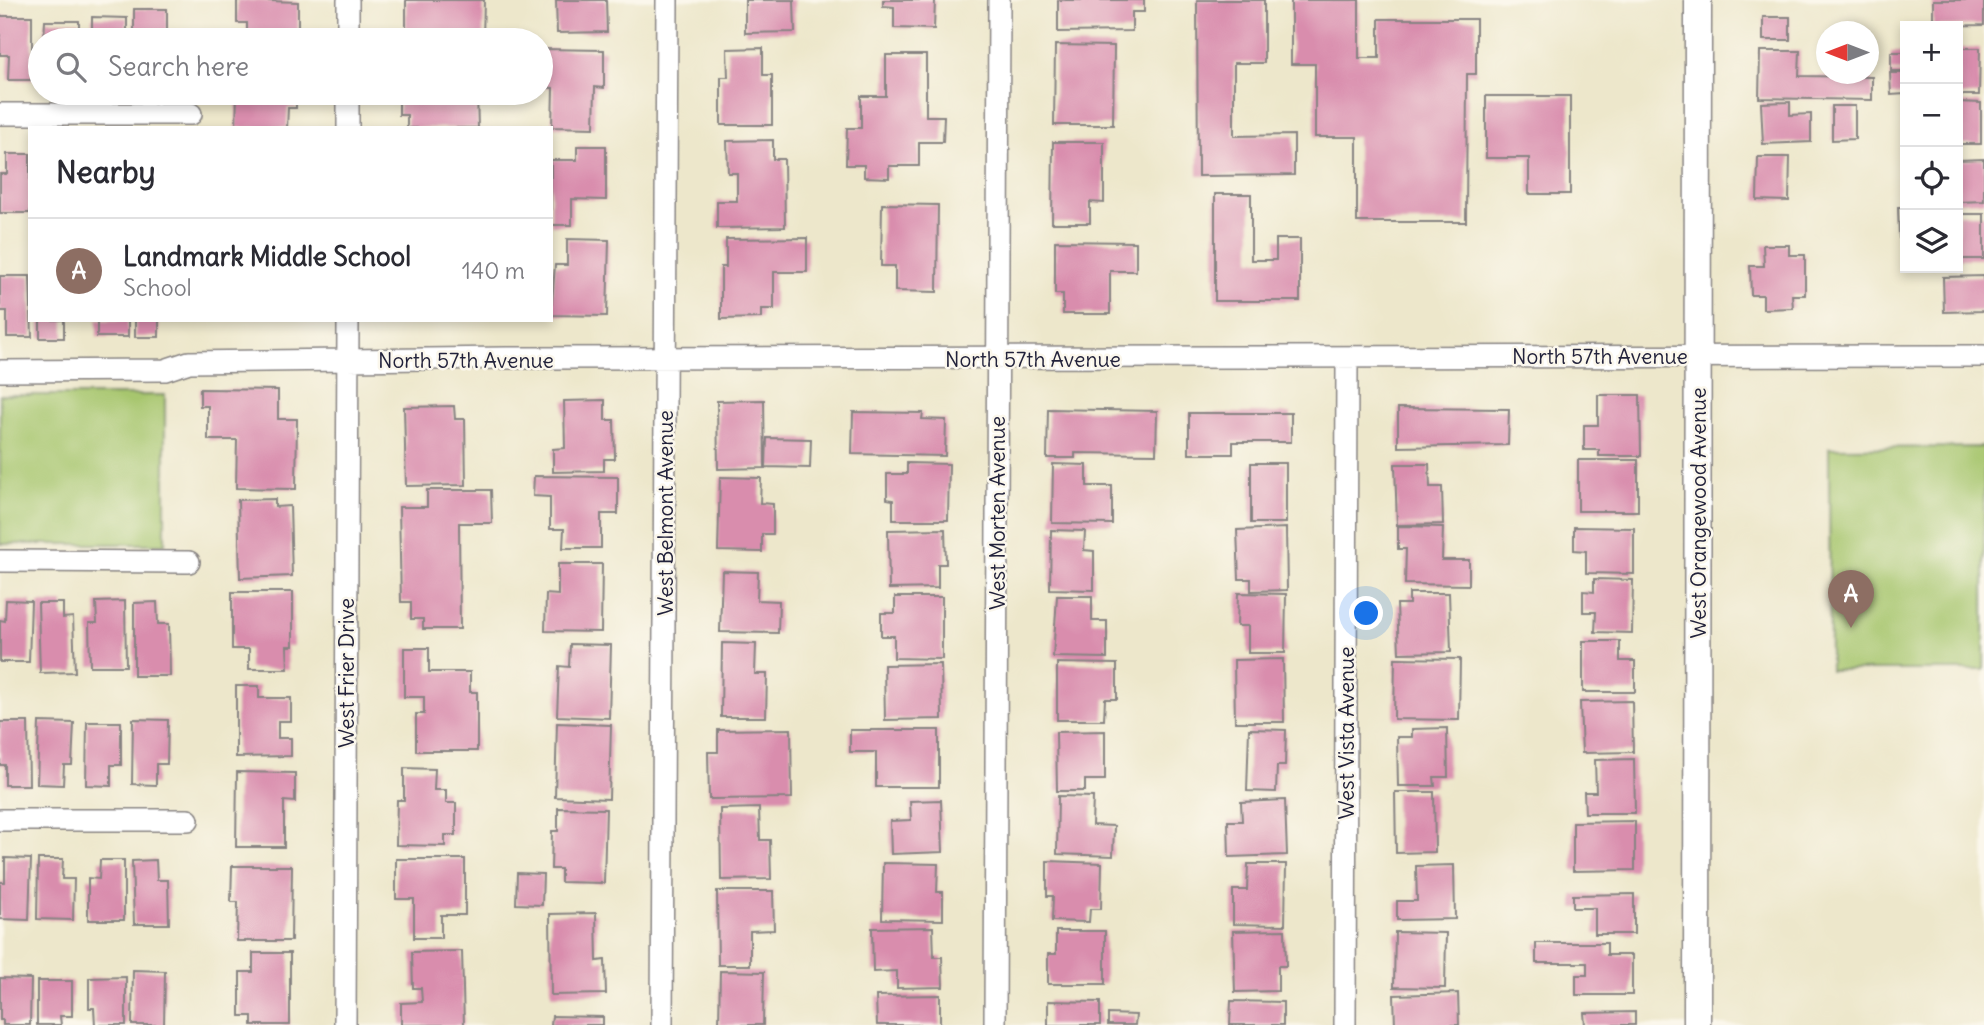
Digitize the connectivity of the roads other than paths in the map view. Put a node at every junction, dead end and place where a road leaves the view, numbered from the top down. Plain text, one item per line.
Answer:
1 (348, 0) edge
2 (667, 0) edge
3 (999, 0) edge
4 (1698, 0) edge
5 (348, 28) edge
6 (348, 105) edge
7 (0, 114) edge
8 (191, 114) dead end
9 (348, 126) edge
10 (348, 322) edge
11 (1697, 356) junction
12 (1984, 356) edge
13 (1347, 357) junction
14 (998, 359) junction
15 (666, 360) junction
16 (347, 361) junction
17 (0, 371) edge
18 (0, 561) edge
19 (189, 562) dead end
20 (0, 820) edge
21 (188, 820) dead end
22 (345, 1025) edge
23 (662, 1025) edge
24 (995, 1025) edge
25 (1345, 1025) edge
26 (1698, 1025) edge

1 - 5 street
2 - 15 street, West Belmont Avenue
3 - 14 street, West Morten Avenue
4 - 11 street, West Orangewood Avenue
6 - 9 street
7 - 8 street
10 - 16 street, West Frier Drive
11 - 12 street, North 57th Avenue
11 - 13 street, North 57th Avenue
11 - 26 street, West Orangewood Avenue
13 - 14 street, North 57th Avenue
13 - 25 street, West Vista Avenue
14 - 15 street, North 57th Avenue
14 - 24 street, West Morten Avenue
15 - 16 street, North 57th Avenue
15 - 23 street, West Belmont Avenue
16 - 17 street, North 57th Avenue
16 - 22 street, West Frier Drive
18 - 19 street
20 - 21 street

